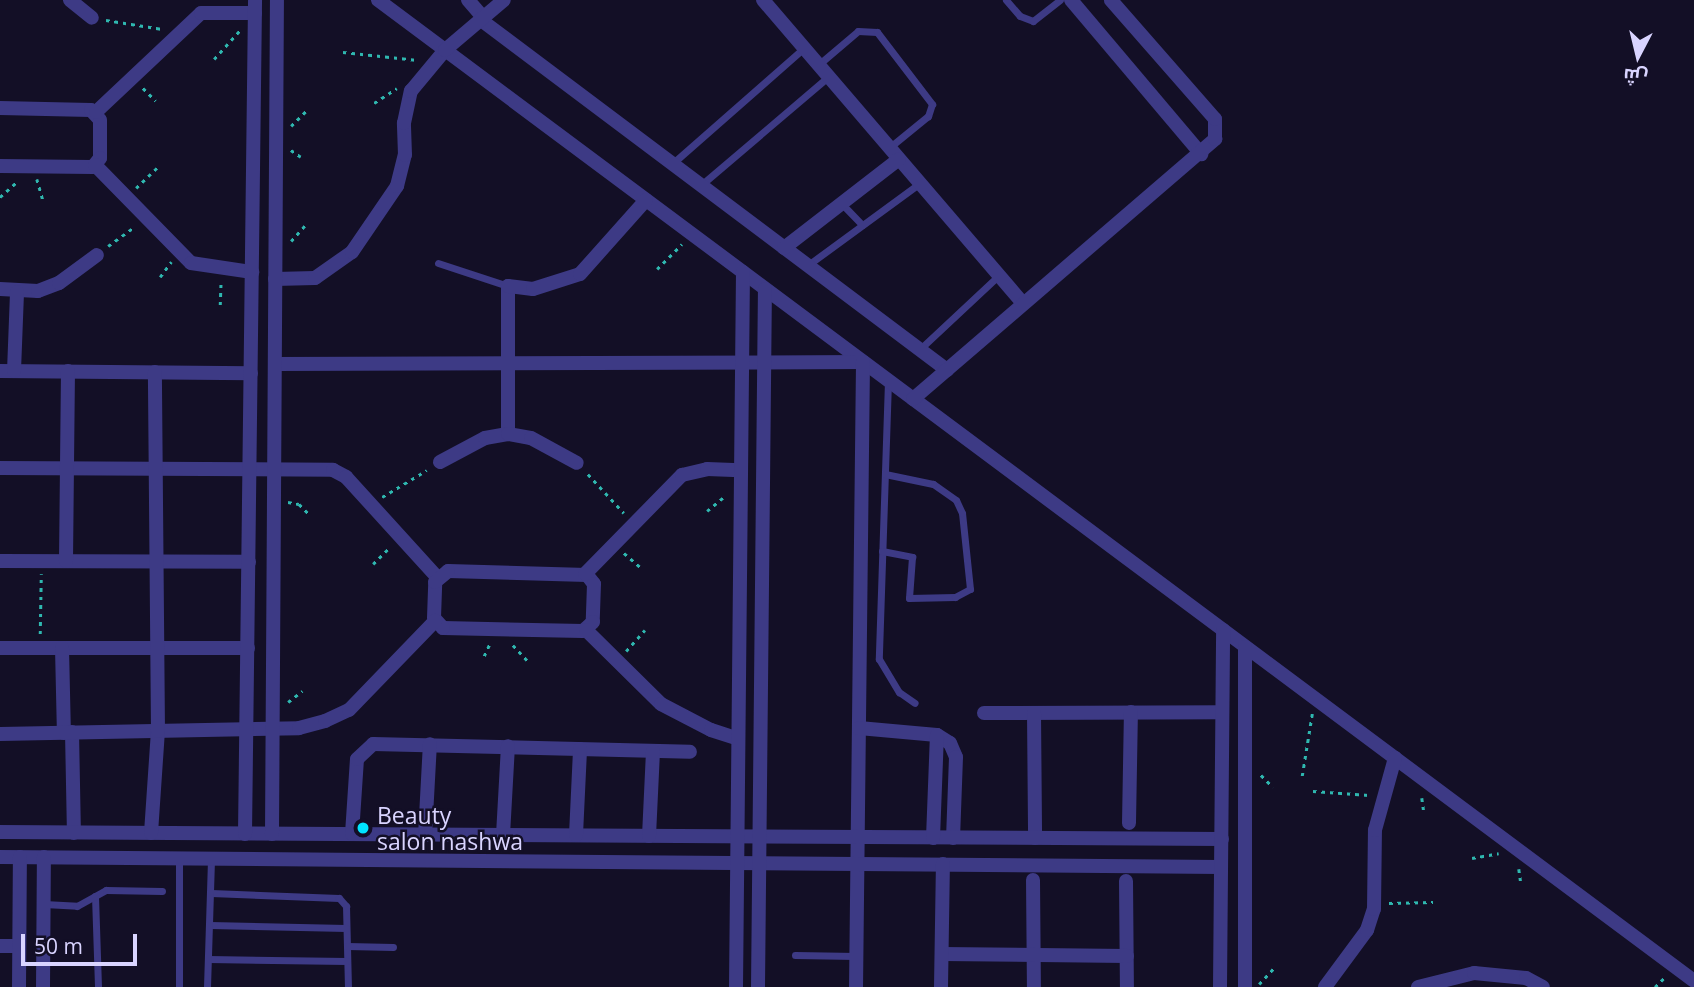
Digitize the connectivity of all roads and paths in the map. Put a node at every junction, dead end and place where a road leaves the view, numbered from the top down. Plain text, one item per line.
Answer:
1 (71, 0) edge
2 (277, 0) edge
3 (378, 0) edge
4 (468, 0) edge
5 (504, 0) edge
6 (763, 0) edge
7 (1006, 0) edge
8 (1060, 0) edge
9 (1071, 0) edge
10 (1111, 0) edge
11 (255, 6) edge
12 (92, 18) joint
13 (482, 19) junction
14 (179, 32) junction
15 (804, 48) junction
16 (343, 52) dead end
17 (255, 53) junction
18 (277, 53) junction
19 (440, 56) junction
20 (214, 59) dead end
21 (818, 65) junction
22 (828, 77) junction
23 (0, 108) edge
24 (96, 112) junction
25 (889, 147) junction
26 (1201, 154) junction
27 (899, 159) junction
28 (673, 164) junction
29 (95, 165) junction
30 (0, 166) edge
31 (34, 166) junction
32 (157, 168) dead end
33 (920, 183) junction
34 (701, 185) junction
35 (0, 197) edge
36 (126, 198) junction
37 (646, 200) junction
38 (44, 203) dead end
39 (842, 204) junction
40 (145, 219) junction
41 (862, 225) junction
42 (691, 234) junction
43 (784, 248) junction
44 (178, 254) junction
45 (97, 255) joint
46 (438, 263) dead end
47 (808, 265) junction
48 (221, 270) junction
49 (657, 270) dead end
50 (252, 272) junction
51 (743, 272) junction
52 (999, 275) junction
53 (160, 277) dead end
54 (275, 279) junction
55 (508, 286) junction
56 (0, 289) edge
57 (765, 289) junction
58 (17, 292) junction
59 (1023, 303) junction
60 (220, 305) dead end
61 (919, 349) junction
62 (741, 362) junction
63 (763, 362) junction
64 (863, 362) junction
65 (508, 363) junction
66 (275, 364) junction
67 (947, 370) junction
68 (7, 371) edge
69 (68, 371) junction
70 (155, 372) junction
71 (251, 373) junction
72 (888, 381) junction
73 (913, 399) junction
74 (508, 434) junction
75 (440, 462) joint
76 (577, 463) joint
77 (0, 468) edge
78 (67, 468) junction
79 (156, 468) junction
80 (274, 468) junction
81 (250, 469) junction
82 (885, 474) junction
83 (740, 476) junction
84 (274, 500) junction
85 (370, 504) junction
86 (707, 511) dead end
87 (310, 515) dead end
88 (633, 523) junction
89 (249, 529) junction
90 (274, 530) junction
91 (400, 537) junction
92 (613, 544) junction
93 (882, 551) junction
94 (0, 561) edge
95 (42, 561) junction
96 (66, 561) junction
97 (157, 561) junction
98 (248, 562) junction
99 (373, 564) dead end
100 (640, 567) dead end
101 (585, 574) junction
102 (437, 577) junction
103 (762, 577) junction
104 (740, 578) junction
105 (435, 621) junction
106 (586, 630) junction
107 (645, 630) dead end
108 (1223, 630) junction
109 (1245, 647) junction
110 (0, 648) edge
111 (40, 648) junction
112 (62, 648) junction
113 (157, 648) junction
114 (248, 648) junction
115 (617, 661) junction
116 (1314, 698) junction
117 (915, 703) dead end
118 (1131, 712) junction
119 (1223, 712) junction
120 (984, 713) dead end
121 (1034, 713) junction
122 (273, 728) junction
123 (859, 728) junction
124 (247, 729) junction
125 (158, 730) junction
126 (68, 733) junction
127 (0, 734) edge
128 (937, 735) junction
129 (738, 739) junction
130 (430, 744) junction
131 (508, 746) junction
132 (580, 749) junction
133 (653, 751) junction
134 (690, 752) dead end
135 (1395, 758) junction
136 (1302, 776) dead end
137 (1313, 791) dead end
138 (1381, 796) junction
139 (1129, 823) dead end
140 (0, 832) edge
141 (75, 833) junction
142 (151, 833) junction
143 (177, 833) junction
144 (246, 834) junction
145 (272, 834) junction
146 (352, 834) junction
147 (425, 835) junction
148 (464, 835) junction
149 (503, 835) junction
150 (576, 835) junction
151 (649, 836) junction
152 (737, 836) junction
153 (759, 836) junction
154 (858, 837) junction
155 (933, 838) junction
156 (953, 838) junction
157 (1035, 838) junction
158 (1222, 839) junction
159 (0, 857) edge
160 (20, 857) junction
161 (44, 857) junction
162 (179, 858) junction
163 (211, 859) junction
164 (465, 861) junction
165 (737, 863) junction
166 (759, 863) junction
167 (858, 864) junction
168 (943, 864) junction
169 (1221, 867) junction
170 (1033, 880) dead end
171 (1126, 881) dead end
172 (162, 891) dead end
173 (211, 893) junction
174 (95, 896) junction
175 (1433, 902) dead end
176 (44, 904) junction
177 (1375, 904) junction
178 (210, 925) junction
179 (346, 928) junction
180 (1221, 931) junction
181 (1245, 933) junction
182 (0, 946) edge
183 (19, 946) junction
184 (347, 946) junction
185 (394, 947) dead end
186 (942, 954) junction
187 (795, 955) dead end
188 (1034, 955) junction
189 (856, 956) junction
190 (1126, 956) junction
191 (208, 958) junction
192 (348, 961) junction
193 (1276, 966) dead end
194 (1694, 981) edge
195 (19, 987) edge
196 (43, 987) edge
197 (98, 987) edge
198 (179, 987) edge
199 (207, 987) edge
200 (348, 987) edge
201 (736, 987) edge
202 (758, 987) edge
203 (856, 987) edge
204 (942, 987) edge
205 (1034, 987) edge
206 (1127, 987) edge
207 (1220, 987) edge
208 (1245, 987) edge
209 (1257, 987) edge
210 (1325, 987) edge
211 (1418, 987) edge
212 (1543, 987) edge

1 - 12 street
2 - 18 street
3 - 19 street
4 - 13 street
5 - 13 street
6 - 15 street
7 - 8 lane
9 - 26 street
10 - 26 street
11 - 14 street
11 - 17 street
11 - 20 path
12 - 14 path
13 - 19 street
13 - 28 street
14 - 24 street
15 - 21 street
15 - 28 lane
16 - 19 path
17 - 18 street
17 - 50 street
18 - 54 street
19 - 37 street
19 - 54 street
21 - 22 street
21 - 25 lane
22 - 25 street
22 - 34 lane
23 - 24 street
24 - 29 street
25 - 27 street
26 - 59 street
27 - 33 street
27 - 39 street
28 - 34 street
29 - 31 street
29 - 36 street
30 - 31 street
31 - 35 path
31 - 38 path
32 - 36 path
33 - 41 lane
33 - 52 street
34 - 43 street
36 - 40 street
37 - 42 street
37 - 55 street
39 - 41 lane
39 - 43 street
40 - 44 street
40 - 45 path
41 - 47 lane
42 - 49 path
42 - 51 street
43 - 47 street
44 - 48 street
44 - 53 path
45 - 58 street
46 - 55 lane
47 - 61 street
48 - 50 street
48 - 60 path
50 - 71 street
51 - 57 street
51 - 62 street
52 - 59 street
52 - 61 lane
54 - 66 street
55 - 65 street
56 - 58 street
57 - 63 street
57 - 64 street
58 - 68 street
59 - 67 street
61 - 67 street
62 - 63 street
62 - 65 street
62 - 83 street
63 - 64 street
63 - 103 street
64 - 72 street
64 - 123 street
65 - 66 street
65 - 74 street
66 - 80 street
67 - 73 street
68 - 69 street
69 - 70 street
69 - 78 street
70 - 71 street
70 - 79 street
71 - 81 street
72 - 73 street
72 - 82 lane
73 - 108 street
74 - 75 street
74 - 76 street
75 - 85 path
76 - 88 path
77 - 78 street
78 - 79 street
78 - 96 street
79 - 81 street
79 - 97 street
80 - 81 street
80 - 84 street
80 - 85 street
81 - 89 street
82 - 93 lane
82 - 93 lane
83 - 86 path
83 - 88 street
83 - 104 street
84 - 87 path
84 - 90 street
85 - 91 street
88 - 92 street
89 - 90 street
89 - 98 street
90 - 122 street
91 - 99 path
91 - 102 street
92 - 100 path
92 - 101 street
93 - 117 lane
94 - 95 street
95 - 96 street
95 - 111 path
96 - 97 street
97 - 98 street
97 - 113 street
98 - 114 street
101 - 102 street
101 - 106 street
102 - 105 street
103 - 104 street
103 - 153 street
104 - 129 street
105 - 106 street
105 - 122 street
106 - 115 street
107 - 115 path
108 - 109 street
108 - 119 street
109 - 116 street
109 - 181 street
110 - 111 street
111 - 112 street
112 - 113 street
112 - 126 street
113 - 114 street
113 - 125 street
114 - 124 street
115 - 129 street
116 - 135 street
116 - 136 path
118 - 119 street
118 - 121 street
118 - 139 street
119 - 158 street
120 - 121 street
121 - 157 street
122 - 124 street
122 - 145 street
123 - 128 street
123 - 154 street
124 - 125 street
124 - 144 street
125 - 126 street
125 - 142 street
126 - 127 street
126 - 141 street
128 - 155 street
128 - 156 street
129 - 152 street
130 - 131 street
130 - 146 street
130 - 147 street
131 - 132 street
131 - 149 street
132 - 133 street
132 - 150 street
133 - 134 street
133 - 151 street
135 - 138 street
135 - 194 street
137 - 138 path
138 - 177 street
140 - 141 street
141 - 142 street
142 - 143 street
143 - 144 street
143 - 162 street
144 - 145 street
145 - 146 street
146 - 147 street
147 - 148 street
148 - 149 street
148 - 164 street
149 - 150 street
150 - 151 street
151 - 152 street
152 - 153 street
152 - 165 street
153 - 154 street
153 - 166 street
154 - 155 street
154 - 167 street
155 - 156 street
156 - 157 street
157 - 158 street
158 - 169 street
159 - 160 street
160 - 161 street
160 - 183 street
161 - 162 street
161 - 176 street
162 - 163 street
162 - 198 lane
163 - 164 street
163 - 173 lane
164 - 165 street
165 - 166 street
165 - 201 street
166 - 167 street
166 - 202 street
167 - 168 street
167 - 189 street
168 - 169 street
168 - 186 street
169 - 180 street
170 - 188 street
171 - 190 street
172 - 174 lane
173 - 178 lane
173 - 179 lane
174 - 176 lane
174 - 197 lane
175 - 177 path
176 - 196 street
177 - 210 street
178 - 179 lane
178 - 191 lane
179 - 184 lane
180 - 181 street
180 - 207 street
181 - 208 street
182 - 183 street
183 - 195 street
184 - 185 lane
184 - 192 lane
186 - 188 street
186 - 204 street
187 - 189 lane
188 - 190 street
188 - 205 street
189 - 203 street
190 - 206 street
191 - 192 lane
191 - 199 lane
192 - 200 lane
193 - 209 path
211 - 212 street

